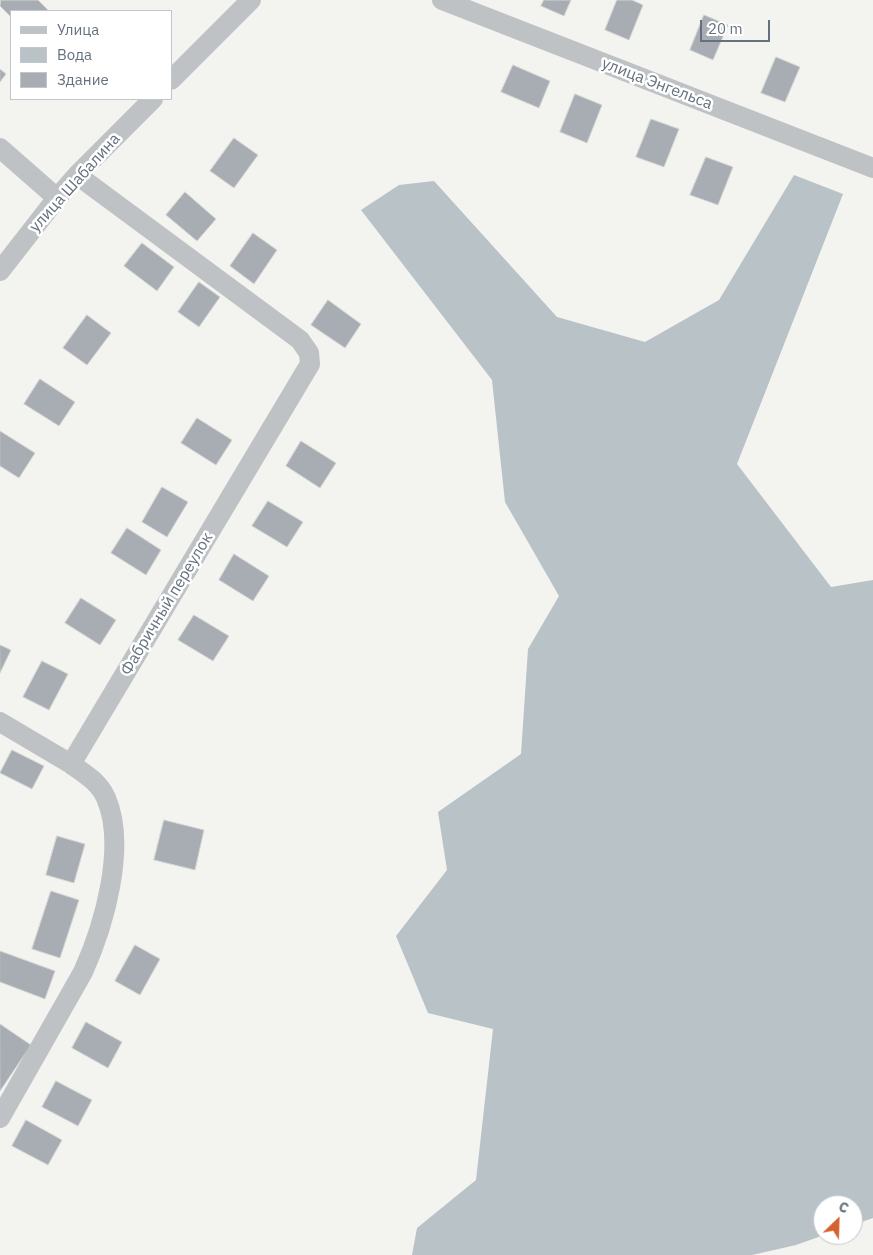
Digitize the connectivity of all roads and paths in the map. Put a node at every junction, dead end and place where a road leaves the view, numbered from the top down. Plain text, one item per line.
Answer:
1 (251, 0) edge
2 (442, 0) edge
3 (172, 79) edge
4 (152, 100) edge
5 (0, 148) edge
6 (873, 168) edge
7 (77, 176) junction
8 (57, 198) junction
9 (0, 271) edge
10 (0, 722) edge
11 (71, 764) junction
12 (0, 1118) edge

1 - 3 street
2 - 6 street, улица Энгельса
4 - 7 street, улица Шабалина
5 - 8 street
7 - 8 street, улица Шабалина
7 - 11 street, Фабричный переулок
8 - 9 street, улица Шабалина
10 - 11 street
11 - 12 street

